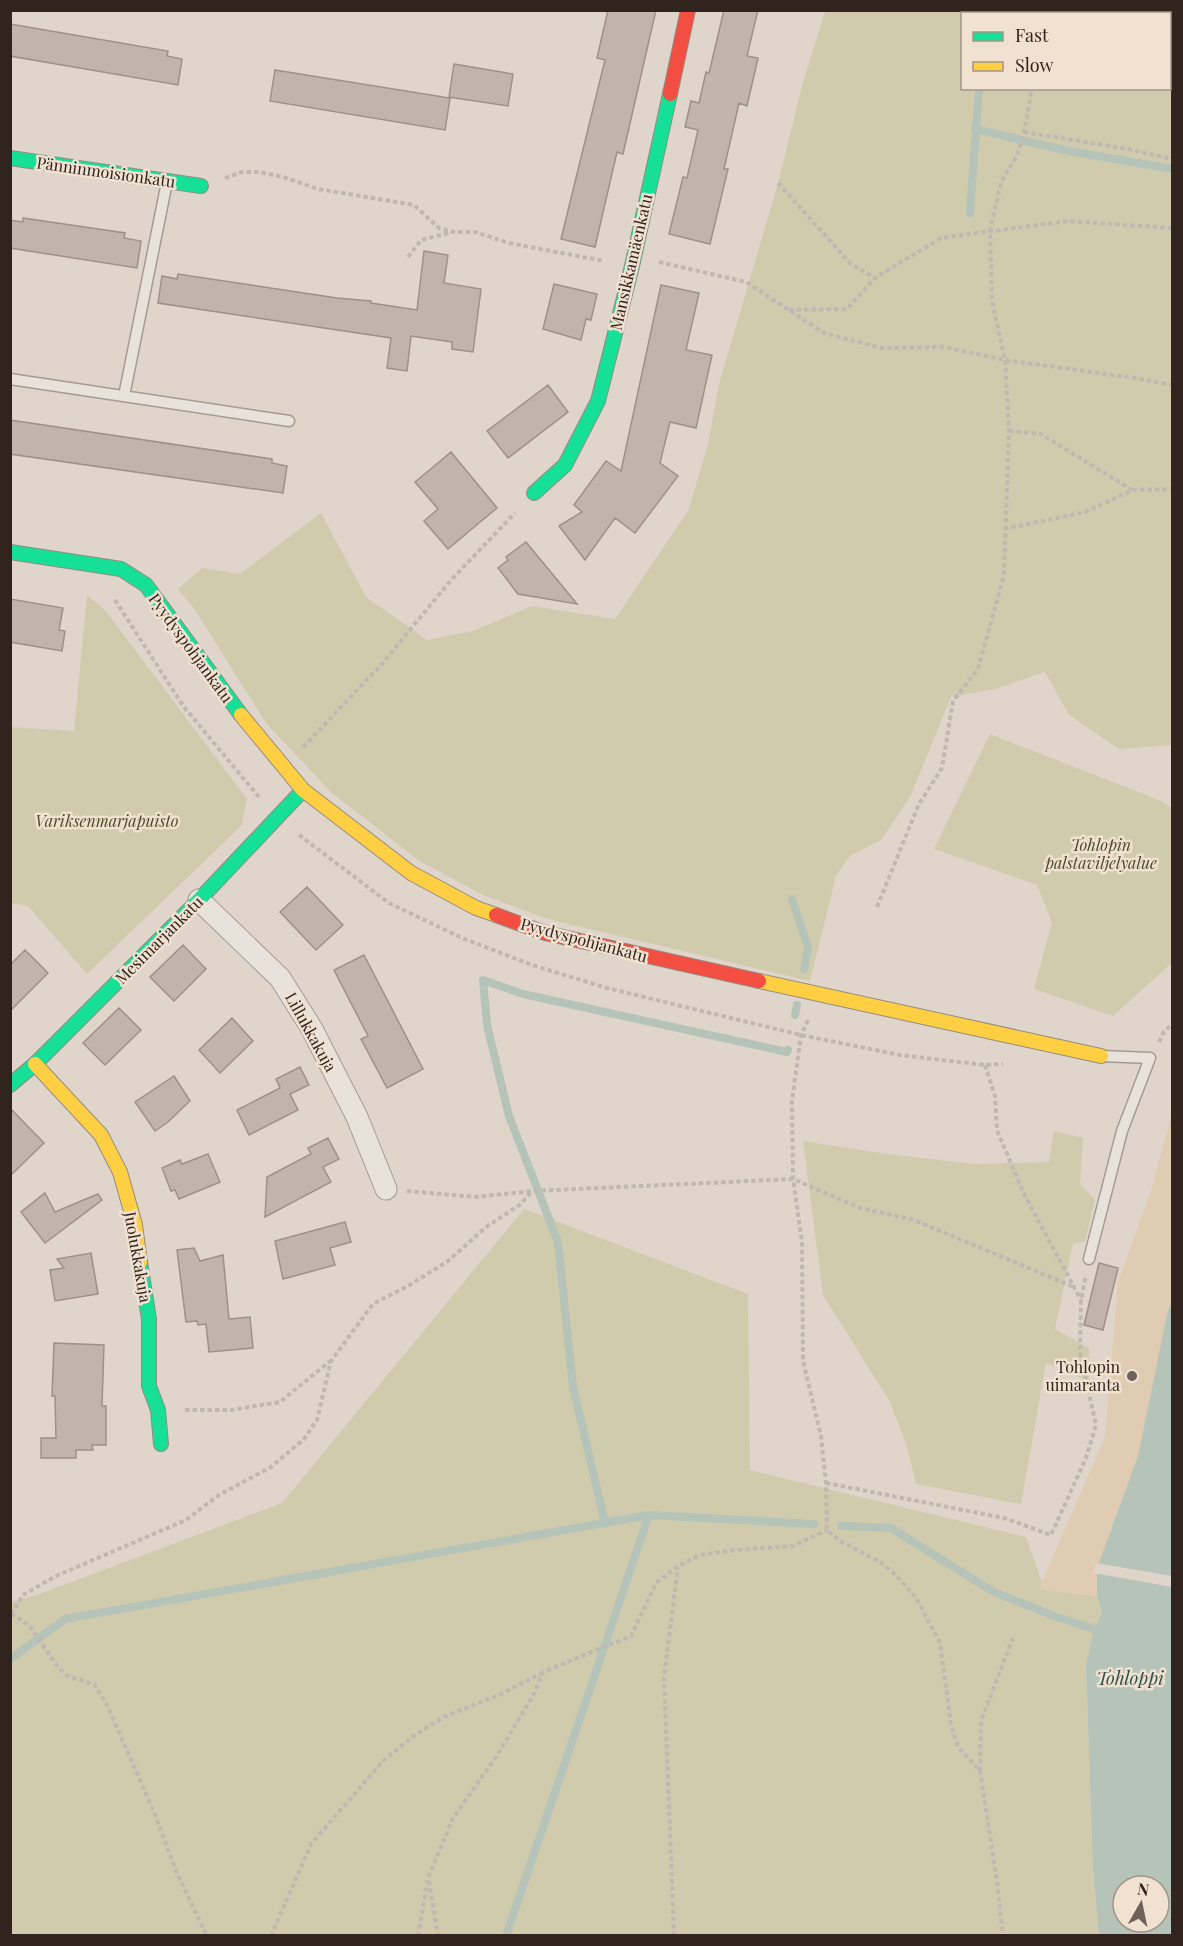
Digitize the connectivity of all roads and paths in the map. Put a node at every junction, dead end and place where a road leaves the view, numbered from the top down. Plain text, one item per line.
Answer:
1 (688, 10) edge
2 (1032, 90) edge
3 (1024, 132) junction
4 (10, 158) edge
5 (1173, 159) edge
6 (168, 181) junction
7 (778, 183) dead end
8 (201, 186) joint
9 (1173, 228) edge
10 (990, 231) junction
11 (453, 232) junction
12 (408, 257) dead end
13 (632, 261) junction
14 (875, 278) junction
15 (789, 310) junction
16 (1005, 360) junction
17 (10, 379) edge
18 (1173, 385) edge
19 (124, 396) junction
20 (290, 422) dead end
21 (1009, 430) junction
22 (1173, 489) edge
23 (1133, 490) junction
24 (534, 493) joint
25 (1004, 529) junction
26 (10, 552) edge
27 (284, 767) junction
28 (303, 790) junction
29 (199, 900) junction
30 (877, 907) dead end
31 (1173, 1024) edge
32 (1101, 1056) joint
33 (1150, 1058) junction
34 (35, 1064) junction
35 (1008, 1064) dead end
36 (985, 1065) junction
37 (10, 1085) edge
38 (793, 1179) junction
39 (386, 1189) joint
40 (532, 1191) junction
41 (1089, 1259) joint
42 (1074, 1287) junction
43 (1081, 1300) junction
44 (331, 1361) junction
45 (158, 1410) junction
46 (161, 1444) dead end
47 (826, 1483) junction
48 (827, 1530) junction
49 (678, 1566) junction
50 (11, 1614) edge
51 (1013, 1638) dead end
52 (543, 1672) junction
53 (980, 1771) junction
54 (429, 1878) junction
55 (207, 1935) edge
56 (271, 1935) edge
57 (417, 1935) edge
58 (438, 1935) edge
59 (674, 1935) edge
60 (1003, 1935) edge

1 - 13 street, Mansikkamäenkatu
2 - 3 path
3 - 5 path
3 - 10 path
4 - 6 street, Pänninmoisionkatu
6 - 8 street, Pänninmoisionkatu
6 - 19 lane
7 - 14 path
8 - 11 path
9 - 10 path
10 - 14 path
10 - 16 path
11 - 12 path
11 - 13 path
13 - 15 path
13 - 24 street, Mansikkamäenkatu
14 - 15 path
15 - 16 path
16 - 18 path
16 - 21 path
17 - 19 lane
19 - 20 lane
21 - 23 path
21 - 25 path
22 - 23 path
23 - 25 path
24 - 27 path
25 - 30 path
26 - 27 street, Pyydyspohjankatu
27 - 28 street, Pyydyspohjankatu
28 - 29 street, Mesimarjankatu
28 - 32 street, Pyydyspohjankatu
29 - 34 street, Mesimarjankatu
29 - 39 street, Lillukkakuja
31 - 33 path
32 - 33 lane, Pyydyspohjankatu
33 - 41 lane
34 - 37 street, Mesimarjankatu
34 - 45 street, Juolukkakuja
35 - 36 path
36 - 38 path
36 - 42 path
38 - 40 path
38 - 42 path
38 - 47 path
39 - 40 path
40 - 44 path
41 - 43 path
42 - 43 path
43 - 47 path
44 - 45 path
44 - 50 path
45 - 46 street, Juolukkakuja
47 - 48 path
48 - 49 path
48 - 53 path
49 - 52 path
49 - 59 path
50 - 55 path
51 - 53 path
52 - 54 path
52 - 56 path
53 - 60 path
54 - 57 path
54 - 58 path

